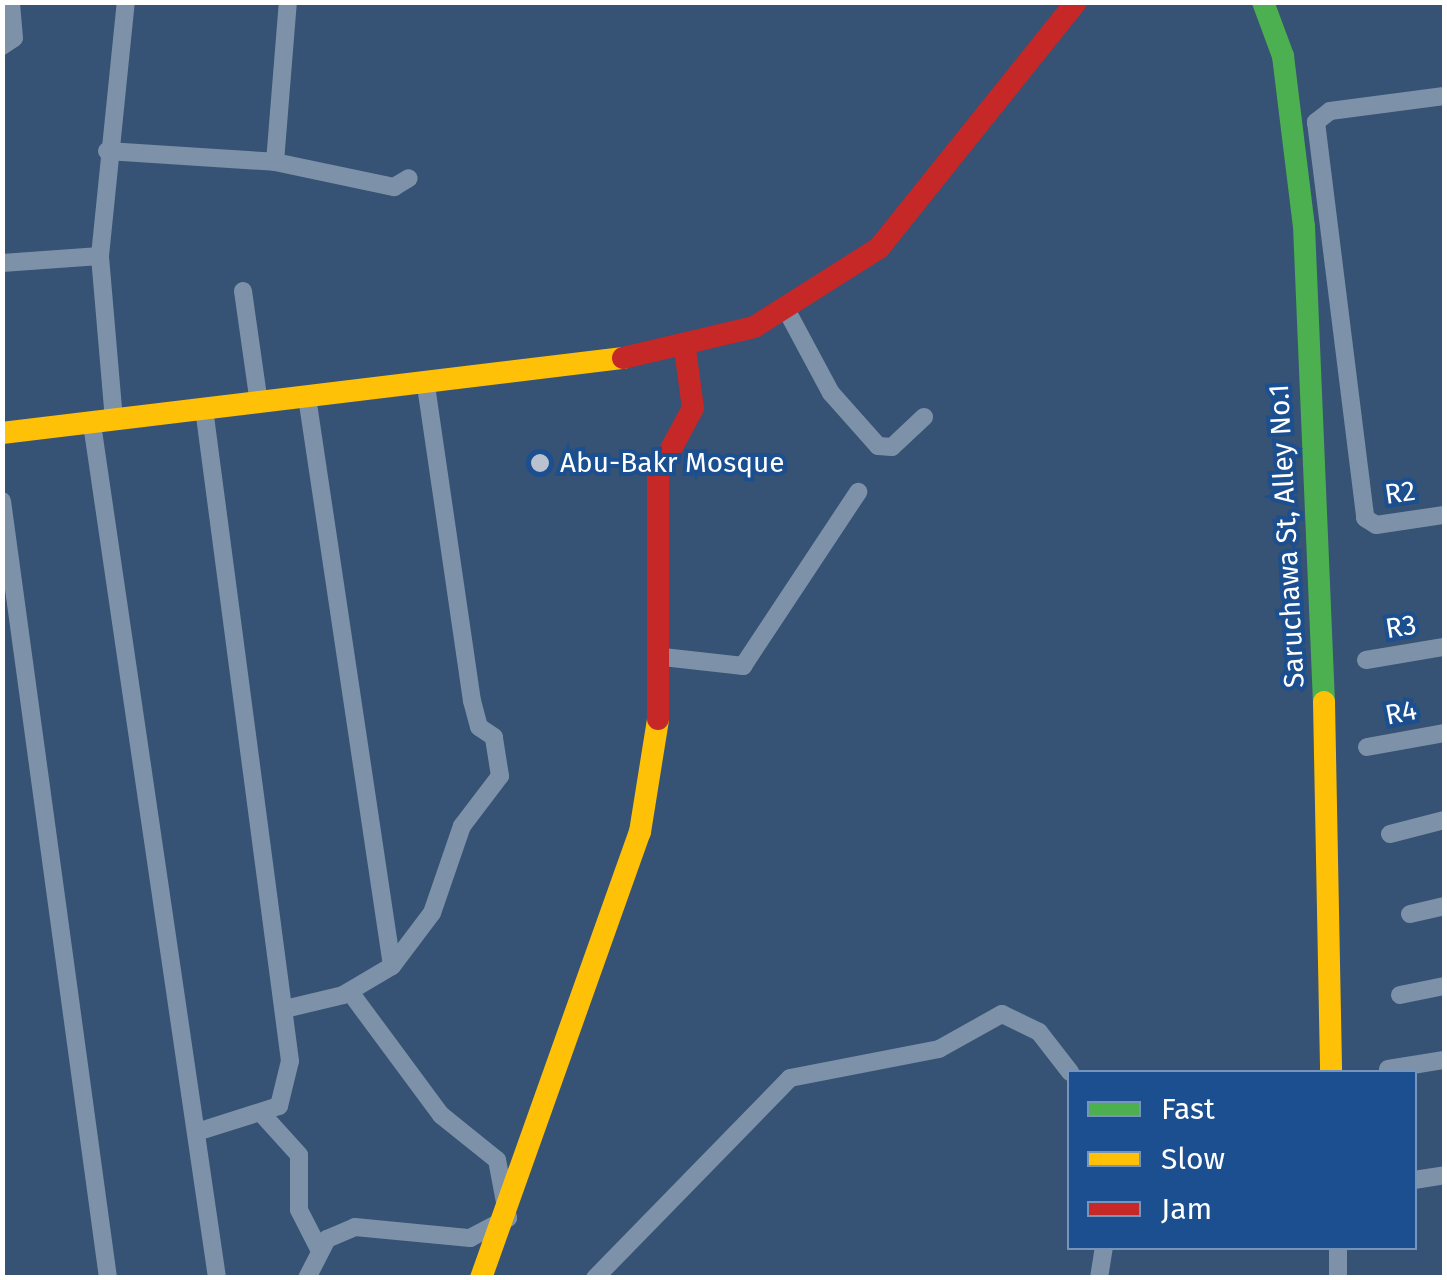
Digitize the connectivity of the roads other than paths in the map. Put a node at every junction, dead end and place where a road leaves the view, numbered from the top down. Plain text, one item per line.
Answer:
1 (11, 2) edge
2 (126, 2) edge
3 (288, 2) edge
4 (1076, 2) edge
5 (1263, 2) edge
6 (2, 46) edge
7 (1444, 96) edge
8 (107, 151) junction
9 (275, 162) junction
10 (409, 178) dead end
11 (100, 256) junction
12 (2, 263) edge
13 (243, 292) dead end
14 (787, 311) junction
15 (685, 349) junction
16 (426, 386) junction
17 (307, 397) junction
18 (259, 404) junction
19 (204, 409) junction
20 (924, 417) dead end
21 (103, 422) junction
22 (2, 433) edge
23 (858, 492) dead end
24 (2, 500) edge
25 (1444, 515) edge
26 (1444, 647) edge
27 (664, 657) junction
28 (1366, 660) dead end
29 (1444, 733) edge
30 (1367, 748) dead end
31 (1444, 820) edge
32 (1390, 834) dead end
33 (1444, 906) edge
34 (1410, 914) dead end
35 (392, 966) junction
36 (1444, 986) edge
37 (350, 992) junction
38 (1400, 995) dead end
39 (289, 1008) junction
40 (1444, 1060) edge
41 (1388, 1069) dead end
42 (1068, 1070) edge
43 (1331, 1070) edge
44 (262, 1114) junction
45 (200, 1131) junction
46 (1444, 1175) edge
47 (1417, 1180) edge
48 (508, 1218) junction
49 (319, 1249) junction
50 (1104, 1250) edge
51 (1338, 1250) edge
52 (108, 1278) edge
53 (217, 1278) edge
54 (307, 1278) edge
55 (481, 1278) edge
56 (595, 1278) edge
57 (1099, 1278) edge
58 (1338, 1278) edge

1 - 6 street
2 - 8 street
3 - 9 street
4 - 14 street
5 - 43 street, Saruchawa St, Alley No.1
7 - 25 street, R2
8 - 9 street
8 - 11 street
9 - 10 street
11 - 12 street
11 - 21 street
13 - 18 street
14 - 15 street
14 - 20 street
15 - 16 street
15 - 27 street
16 - 17 street
16 - 35 street
17 - 18 street
17 - 35 street
18 - 19 street
19 - 21 street
19 - 39 street
21 - 22 street
21 - 45 street
23 - 27 street
24 - 52 street
26 - 28 street, R3
27 - 48 street
29 - 30 street, R4
31 - 32 street
33 - 34 street
35 - 37 street
36 - 38 street
37 - 39 street
37 - 48 street
39 - 44 street
40 - 41 street
42 - 56 street
44 - 45 street
44 - 49 street
45 - 53 street
46 - 47 street
48 - 49 street
48 - 55 street
49 - 54 street
50 - 57 street
51 - 58 street

